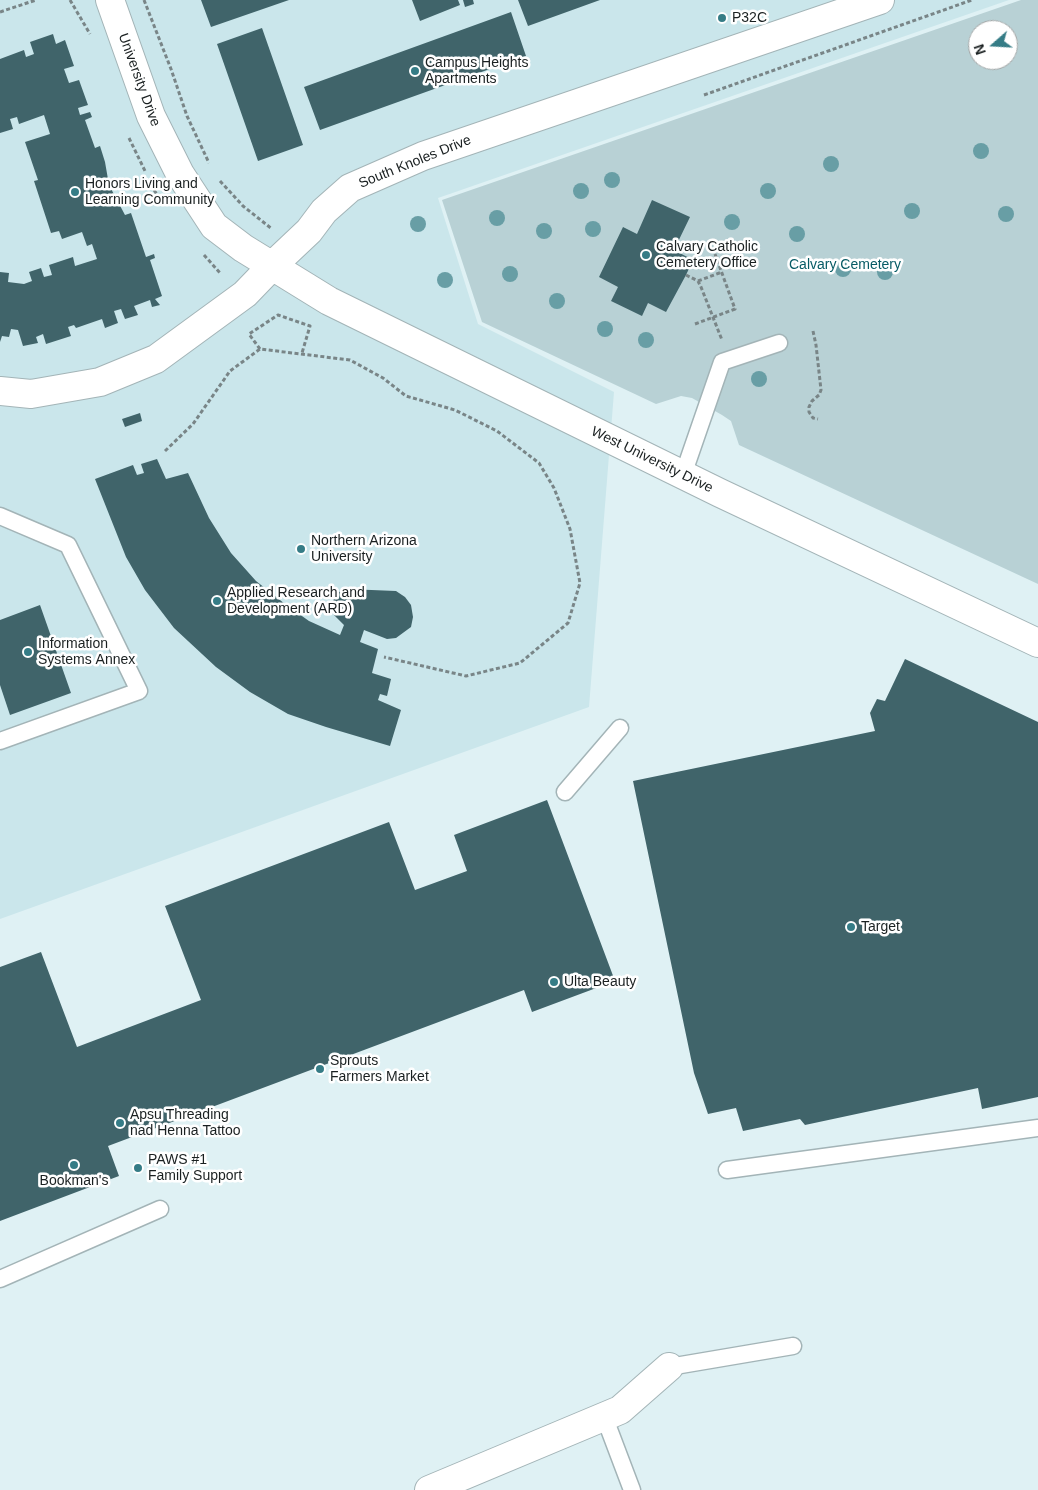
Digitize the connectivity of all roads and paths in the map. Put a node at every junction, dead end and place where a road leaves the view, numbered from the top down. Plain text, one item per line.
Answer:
1 (36, 0) edge
2 (110, 0) edge
3 (144, 0) edge
4 (880, 0) edge
5 (972, 0) edge
6 (0, 12) edge
7 (704, 94) dead end
8 (210, 166) dead end
9 (220, 180) dead end
10 (264, 224) dead end
11 (715, 254) dead end
12 (272, 266) junction
13 (722, 272) junction
14 (686, 275) dead end
15 (698, 281) junction
16 (713, 317) junction
17 (695, 324) dead end
18 (812, 331) dead end
19 (779, 343) dead end
20 (260, 349) junction
21 (302, 353) junction
22 (730, 359) junction
23 (0, 391) edge
24 (818, 419) dead end
25 (165, 451) dead end
26 (683, 475) junction
27 (0, 516) edge
28 (1038, 644) edge
29 (384, 657) dead end
30 (620, 728) dead end
31 (0, 741) edge
32 (565, 792) dead end
33 (1038, 1128) edge
34 (727, 1170) dead end
35 (160, 1209) dead end
36 (0, 1279) edge
37 (793, 1346) dead end
38 (669, 1367) joint
39 (604, 1416) junction
40 (429, 1490) edge
41 (632, 1490) edge

1 - 6 path
2 - 12 street, University Drive
3 - 8 path
4 - 12 street, South Knoles Drive
5 - 7 path
9 - 10 path
11 - 13 path
12 - 23 street, South Knoles Drive
12 - 26 street, West University Drive
13 - 15 path
13 - 16 path
14 - 15 path
15 - 16 path
16 - 17 path
16 - 22 path
18 - 24 path
19 - 22 lane
20 - 21 path
20 - 21 path
20 - 25 path
21 - 29 path
22 - 26 lane
26 - 28 street, West University Drive
27 - 31 lane
30 - 32 lane
33 - 34 lane
35 - 36 lane
37 - 38 lane
38 - 39 street
39 - 40 street
39 - 41 lane

